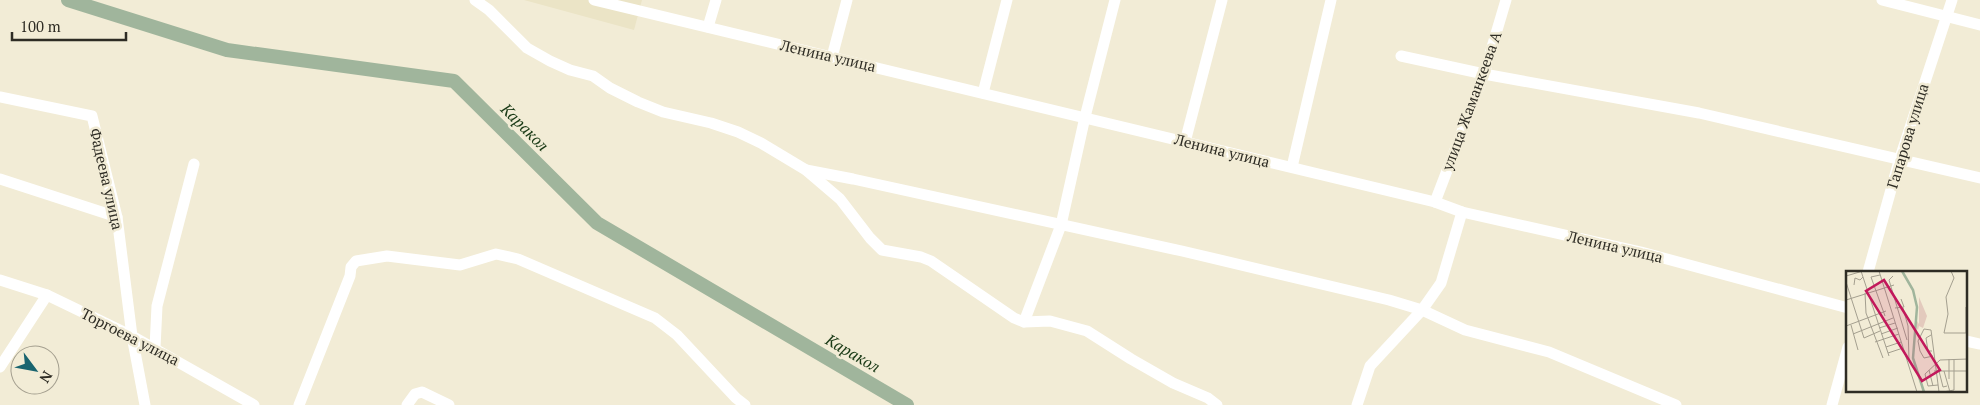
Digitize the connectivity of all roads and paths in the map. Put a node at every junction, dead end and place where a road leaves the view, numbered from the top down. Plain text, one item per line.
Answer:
1 (475, 0) edge
2 (594, 0) edge
3 (716, 0) edge
4 (847, 0) edge
5 (1006, 0) edge
6 (1115, 0) edge
7 (1222, 0) edge
8 (1331, 0) edge
9 (1506, 0) edge
10 (1882, 0) edge
11 (1952, 0) edge
12 (1946, 16) junction
13 (1980, 25) edge
14 (708, 27) junction
15 (1401, 56) dead end
16 (832, 57) junction
17 (1484, 74) junction
18 (984, 93) junction
19 (0, 97) edge
20 (1085, 118) junction
21 (1185, 142) junction
22 (1899, 161) junction
23 (194, 164) dead end
24 (1292, 167) junction
25 (806, 170) junction
26 (1980, 178) edge
27 (0, 179) edge
28 (1435, 202) junction
29 (1462, 212) junction
30 (117, 217) junction
31 (1061, 225) junction
32 (1868, 271) edge
33 (0, 280) edge
34 (47, 296) junction
35 (1846, 307) edge
36 (1422, 310) junction
37 (1024, 322) junction
38 (132, 336) junction
39 (155, 348) junction
40 (1846, 354) edge
41 (0, 367) edge
42 (145, 405) edge
43 (254, 405) edge
44 (299, 405) edge
45 (407, 405) edge
46 (449, 405) edge
47 (745, 405) edge
48 (1217, 405) edge
49 (1357, 405) edge
50 (1676, 405) edge
51 (1832, 405) edge

1 - 25 street
2 - 14 street, Ленина улица
3 - 14 street
4 - 16 street
5 - 18 street
6 - 20 street
7 - 21 street
8 - 24 street
9 - 17 street, улица Жаманкеева А
10 - 12 street
11 - 12 street, Гапарова улица
12 - 13 street
12 - 22 street, Гапарова улица
14 - 16 street, Ленина улица
15 - 17 street
16 - 18 street, Ленина улица
17 - 22 street
17 - 28 street, улица Жаманкеева А
18 - 20 street, Ленина улица
19 - 30 street, Фадеева улица
20 - 21 street, Ленина улица
20 - 31 street
21 - 24 street, Ленина улица
22 - 26 street
22 - 32 street, Гапарова улица
23 - 39 street
24 - 28 street, Ленина улица
25 - 31 street
25 - 37 street
27 - 30 street
28 - 29 street, Ленина улица
29 - 35 street, Ленина улица
29 - 36 street
30 - 38 street, Фадеева улица
31 - 36 street
31 - 37 street
33 - 34 street, Торгоева улица
34 - 38 street, Торгоева улица
34 - 41 street
36 - 49 street
36 - 50 street
37 - 48 street
38 - 39 street, Торгоева улица
38 - 42 street, Фадеева улица
39 - 43 street, Торгоева улица
40 - 51 street
44 - 47 street
45 - 46 street

